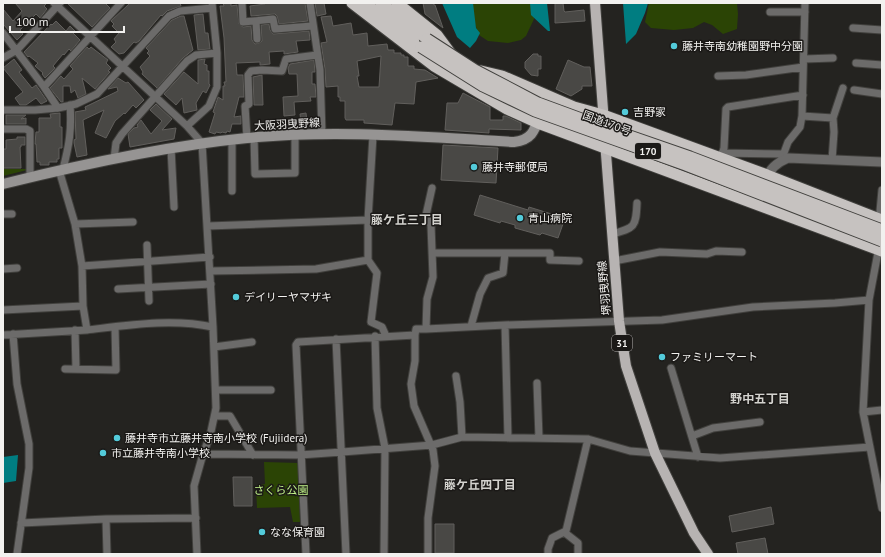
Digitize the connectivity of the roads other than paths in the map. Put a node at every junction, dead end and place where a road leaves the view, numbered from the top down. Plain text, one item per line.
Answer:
1 (121, 3) edge
2 (242, 3) edge
3 (310, 3) edge
4 (352, 3) edge
5 (365, 3) edge
6 (381, 3) edge
7 (397, 3) edge
8 (595, 3) edge
9 (805, 3) edge
10 (57, 4) edge
11 (212, 6) edge
12 (770, 12) dead end
13 (805, 12) junction
14 (256, 21) junction
15 (312, 26) junction
16 (853, 28) dead end
17 (882, 30) edge
18 (3, 33) edge
19 (91, 36) junction
20 (257, 39) dead end
21 (424, 43) junction
22 (17, 50) junction
23 (217, 54) junction
24 (317, 55) junction
25 (3, 58) edge
26 (833, 58) dead end
27 (804, 59) junction
28 (856, 63) dead end
29 (882, 65) edge
30 (122, 66) junction
31 (803, 67) junction
32 (718, 76) dead end
33 (44, 87) junction
34 (843, 88) dead end
35 (854, 90) dead end
36 (882, 94) edge
37 (803, 95) junction
38 (548, 96) junction
39 (156, 97) junction
40 (70, 105) junction
41 (58, 108) junction
42 (3, 110) edge
43 (603, 115) junction
44 (802, 116) junction
45 (833, 118) junction
46 (538, 123) junction
47 (187, 126) junction
48 (3, 129) edge
49 (322, 134) junction
50 (295, 135) junction
51 (372, 135) junction
52 (250, 137) junction
53 (232, 140) junction
54 (202, 143) junction
55 (605, 147) junction
56 (171, 148) junction
57 (882, 155) edge
58 (722, 156) junction
59 (782, 158) junction
60 (114, 159) junction
61 (832, 160) junction
62 (882, 162) edge
63 (61, 170) junction
64 (767, 175) junction
65 (30, 177) junction
66 (3, 184) edge
67 (432, 188) dead end
68 (882, 190) edge
69 (232, 191) dead end
70 (637, 203) dead end
71 (757, 204) junction
72 (174, 207) dead end
73 (3, 214) edge
74 (12, 214) dead end
75 (881, 219) edge
76 (368, 220) junction
77 (133, 222) dead end
78 (75, 224) junction
79 (208, 226) junction
80 (882, 230) edge
81 (612, 234) junction
82 (147, 245) dead end
83 (881, 247) edge
84 (742, 252) dead end
85 (432, 253) junction
86 (505, 253) junction
87 (210, 257) junction
88 (368, 260) junction
89 (148, 261) junction
90 (578, 261) dead end
91 (614, 261) junction
92 (82, 266) junction
93 (3, 268) edge
94 (17, 268) dead end
95 (210, 271) junction
96 (211, 284) junction
97 (149, 287) junction
98 (118, 289) dead end
99 (869, 300) junction
100 (150, 301) dead end
101 (83, 306) junction
102 (3, 310) edge
103 (619, 321) junction
104 (504, 325) junction
105 (471, 326) junction
106 (115, 327) junction
107 (214, 327) junction
108 (426, 329) junction
109 (75, 330) junction
110 (88, 330) junction
111 (13, 334) junction
112 (3, 335) edge
113 (415, 335) junction
114 (375, 336) junction
115 (386, 336) junction
116 (336, 339) junction
117 (252, 342) dead end
118 (214, 347) junction
119 (671, 368) dead end
120 (66, 369) dead end
121 (76, 369) junction
122 (456, 376) dead end
123 (537, 383) dead end
124 (216, 390) junction
125 (271, 390) dead end
126 (882, 410) edge
127 (863, 412) junction
128 (215, 416) junction
129 (760, 422) dead end
130 (692, 436) junction
131 (462, 437) junction
132 (508, 438) junction
133 (539, 438) junction
134 (588, 439) junction
135 (432, 445) junction
136 (870, 447) junction
137 (385, 448) junction
138 (342, 452) junction
139 (655, 453) junction
140 (203, 454) junction
141 (253, 455) junction
142 (300, 455) junction
143 (698, 457) junction
144 (882, 508) edge
145 (196, 518) junction
146 (106, 520) junction
147 (21, 523) junction
148 (564, 532) junction
149 (17, 554) edge
150 (107, 554) edge
151 (197, 554) edge
152 (306, 554) edge
153 (346, 554) edge
154 (384, 554) edge
155 (428, 554) edge
156 (548, 554) edge
157 (578, 554) edge
158 (708, 554) edge

1 - 19 street
2 - 14 street
3 - 15 street
4 - 46 highway
5 - 21 highway, 国道170号 / 170
6 - 21 highway, 国道170号 / 170
7 - 38 highway
8 - 43 main road, 堺羽曳野線 / 31
9 - 13 street
10 - 19 street
10 - 22 street
11 - 23 street
11 - 30 street
12 - 13 street
13 - 27 street
14 - 15 street
14 - 20 street
15 - 24 street
16 - 17 street
18 - 22 street
19 - 30 street
19 - 33 street
21 - 80 highway, 国道170号 / 170, bridge
21 - 83 highway, 国道170号 / 170, bridge
22 - 25 street
22 - 33 street
23 - 39 street
23 - 47 street
24 - 49 street
24 - 52 street
26 - 27 street
27 - 31 street
28 - 29 street
30 - 39 street
30 - 40 street
31 - 32 street
31 - 37 street
33 - 41 street
34 - 45 street
35 - 36 street
37 - 44 street
37 - 58 street
38 - 43 highway
38 - 46 main road, 大阪羽曳野線
39 - 47 street
39 - 60 street
40 - 41 street
40 - 63 street
41 - 42 street
43 - 55 main road, 堺羽曳野線 / 31
43 - 58 highway
44 - 45 street
44 - 59 street
45 - 61 street
46 - 51 main road, 大阪羽曳野線
46 - 55 highway
47 - 54 street
48 - 65 street
49 - 50 main road, 大阪羽曳野線
49 - 51 main road, 大阪羽曳野線
50 - 52 main road, 大阪羽曳野線
50 - 52 street
51 - 76 street
52 - 53 main road, 大阪羽曳野線
53 - 54 main road, 大阪羽曳野線
53 - 69 street
54 - 56 main road, 大阪羽曳野線
54 - 79 street
55 - 71 highway
55 - 81 main road, 堺羽曳野線 / 31
56 - 60 main road, 大阪羽曳野線
56 - 72 street
57 - 62 street
58 - 59 street
58 - 64 highway
59 - 61 street
59 - 64 street
60 - 63 main road, 大阪羽曳野線
61 - 62 street
63 - 65 main road, 大阪羽曳野線
63 - 78 street
64 - 71 street
64 - 75 highway
65 - 66 main road, 大阪羽曳野線
67 - 85 street
68 - 75 street
70 - 81 street
71 - 83 highway
73 - 74 street
75 - 83 street
76 - 79 street
76 - 88 street
77 - 78 street
78 - 92 street
79 - 87 street
81 - 91 main road, 堺羽曳野線 / 31
82 - 89 street
83 - 99 street
84 - 91 street
85 - 86 street
85 - 108 street
86 - 90 street
86 - 105 street
87 - 89 street
87 - 95 street
88 - 95 street
88 - 115 street
89 - 92 street
89 - 97 street
91 - 103 main road, 堺羽曳野線 / 31
92 - 101 street
93 - 94 street
95 - 96 street
96 - 97 street
96 - 107 street
97 - 98 street
97 - 100 street
99 - 103 street
99 - 127 street
101 - 102 street
101 - 110 street
103 - 104 street
103 - 139 main road, 堺羽曳野線 / 31
104 - 105 street
104 - 132 street
105 - 108 street
106 - 107 street
106 - 110 street
106 - 121 street
107 - 118 street
108 - 113 street
109 - 110 street
109 - 111 street
109 - 121 street
111 - 112 street
111 - 147 street
113 - 115 street
113 - 135 street
114 - 115 street
114 - 116 street
114 - 137 street
116 - 138 street
116 - 142 street
117 - 118 street
118 - 124 street
119 - 130 street
120 - 121 street
122 - 131 street
123 - 133 street
124 - 125 street
124 - 128 street
126 - 127 street
127 - 136 street
128 - 140 street
128 - 141 street
129 - 130 street
130 - 143 street
131 - 132 street
131 - 135 street
132 - 133 street
133 - 134 street
134 - 139 street
134 - 148 street
135 - 137 street
135 - 155 street
136 - 143 street
136 - 144 street
137 - 138 street
137 - 154 street
138 - 142 street
138 - 153 street
139 - 143 street
139 - 158 main road, 堺羽曳野線 / 31
140 - 141 street
140 - 145 street
141 - 142 street
142 - 152 street
145 - 146 street
145 - 151 street
146 - 147 street
146 - 150 street
147 - 149 street
148 - 156 street
148 - 157 street

